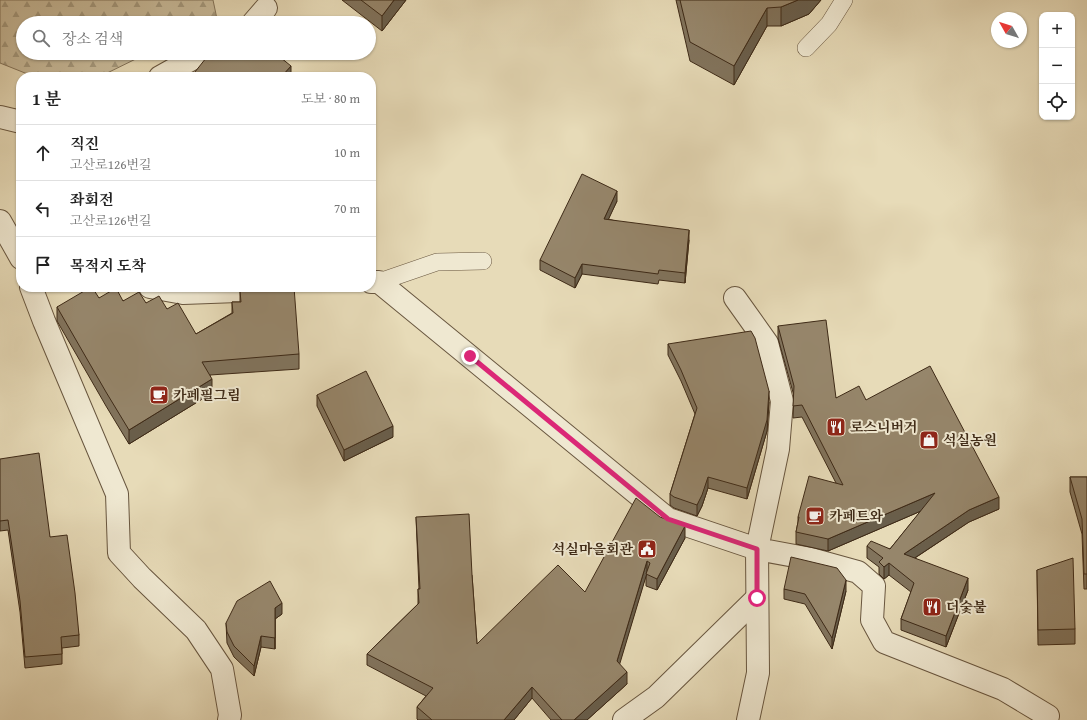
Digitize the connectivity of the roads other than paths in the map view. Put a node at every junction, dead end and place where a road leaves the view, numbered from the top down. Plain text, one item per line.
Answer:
1 (844, 0) edge
2 (806, 48) dead end
3 (190, 60) edge
4 (169, 72) edge
5 (0, 117) edge
6 (16, 121) edge
7 (0, 222) edge
8 (16, 249) edge
9 (483, 261) dead end
10 (376, 282) edge
11 (376, 283) edge
12 (33, 292) edge
13 (174, 292) edge
14 (220, 292) edge
15 (735, 298) dead end
16 (757, 549) junction
17 (757, 598) junction
18 (1048, 716) dead end
19 (229, 720) edge
20 (624, 720) edge
21 (748, 720) edge

1 - 2 lane
3 - 4 street
5 - 6 street
7 - 8 street
9 - 10 lane
11 - 16 street
12 - 19 street
13 - 14 street
15 - 16 street
16 - 17 street
16 - 18 street
17 - 20 street
17 - 21 street

